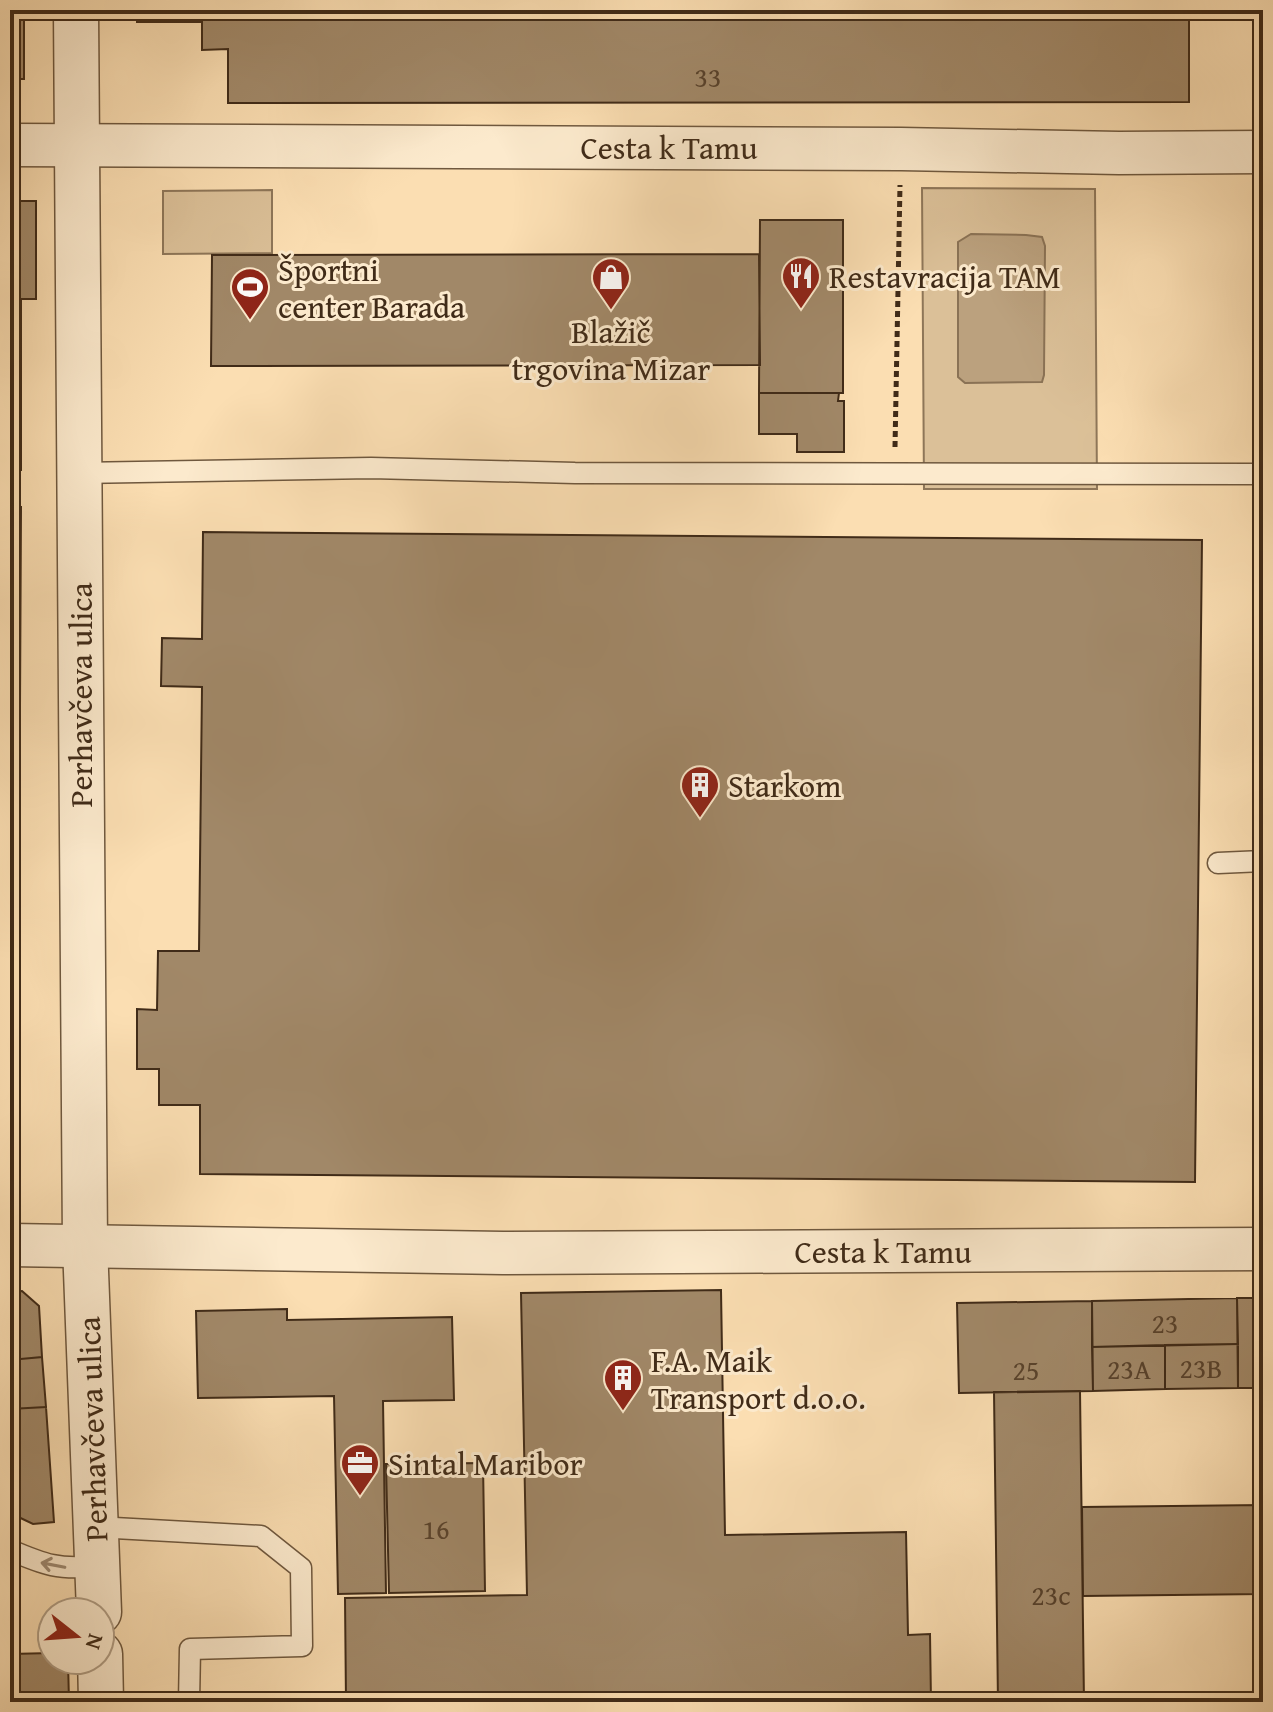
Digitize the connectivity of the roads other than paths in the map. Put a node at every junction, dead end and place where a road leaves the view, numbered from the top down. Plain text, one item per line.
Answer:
1 (76, 10) edge
2 (76, 144) junction
3 (10, 145) edge
4 (1263, 152) edge
5 (79, 473) junction
6 (1263, 474) edge
7 (1263, 861) edge
8 (1218, 863) dead end
9 (10, 1245) edge
10 (85, 1245) junction
11 (1263, 1249) edge
12 (96, 1546) junction
13 (10, 1550) edge
14 (98, 1596) edge
15 (100, 1676) edge
16 (101, 1702) edge
17 (189, 1702) edge

1 - 2 street, Perhavčeva ulica
2 - 3 street
2 - 4 street, Cesta k Tamu
2 - 5 street, Perhavčeva ulica
5 - 6 lane
5 - 10 street, Perhavčeva ulica
7 - 8 lane
9 - 10 street
10 - 11 street, Cesta k Tamu
10 - 12 street, Perhavčeva ulica
12 -> 13 lane
12 - 14 street, Perhavčeva ulica
12 - 17 lane
15 - 16 street

